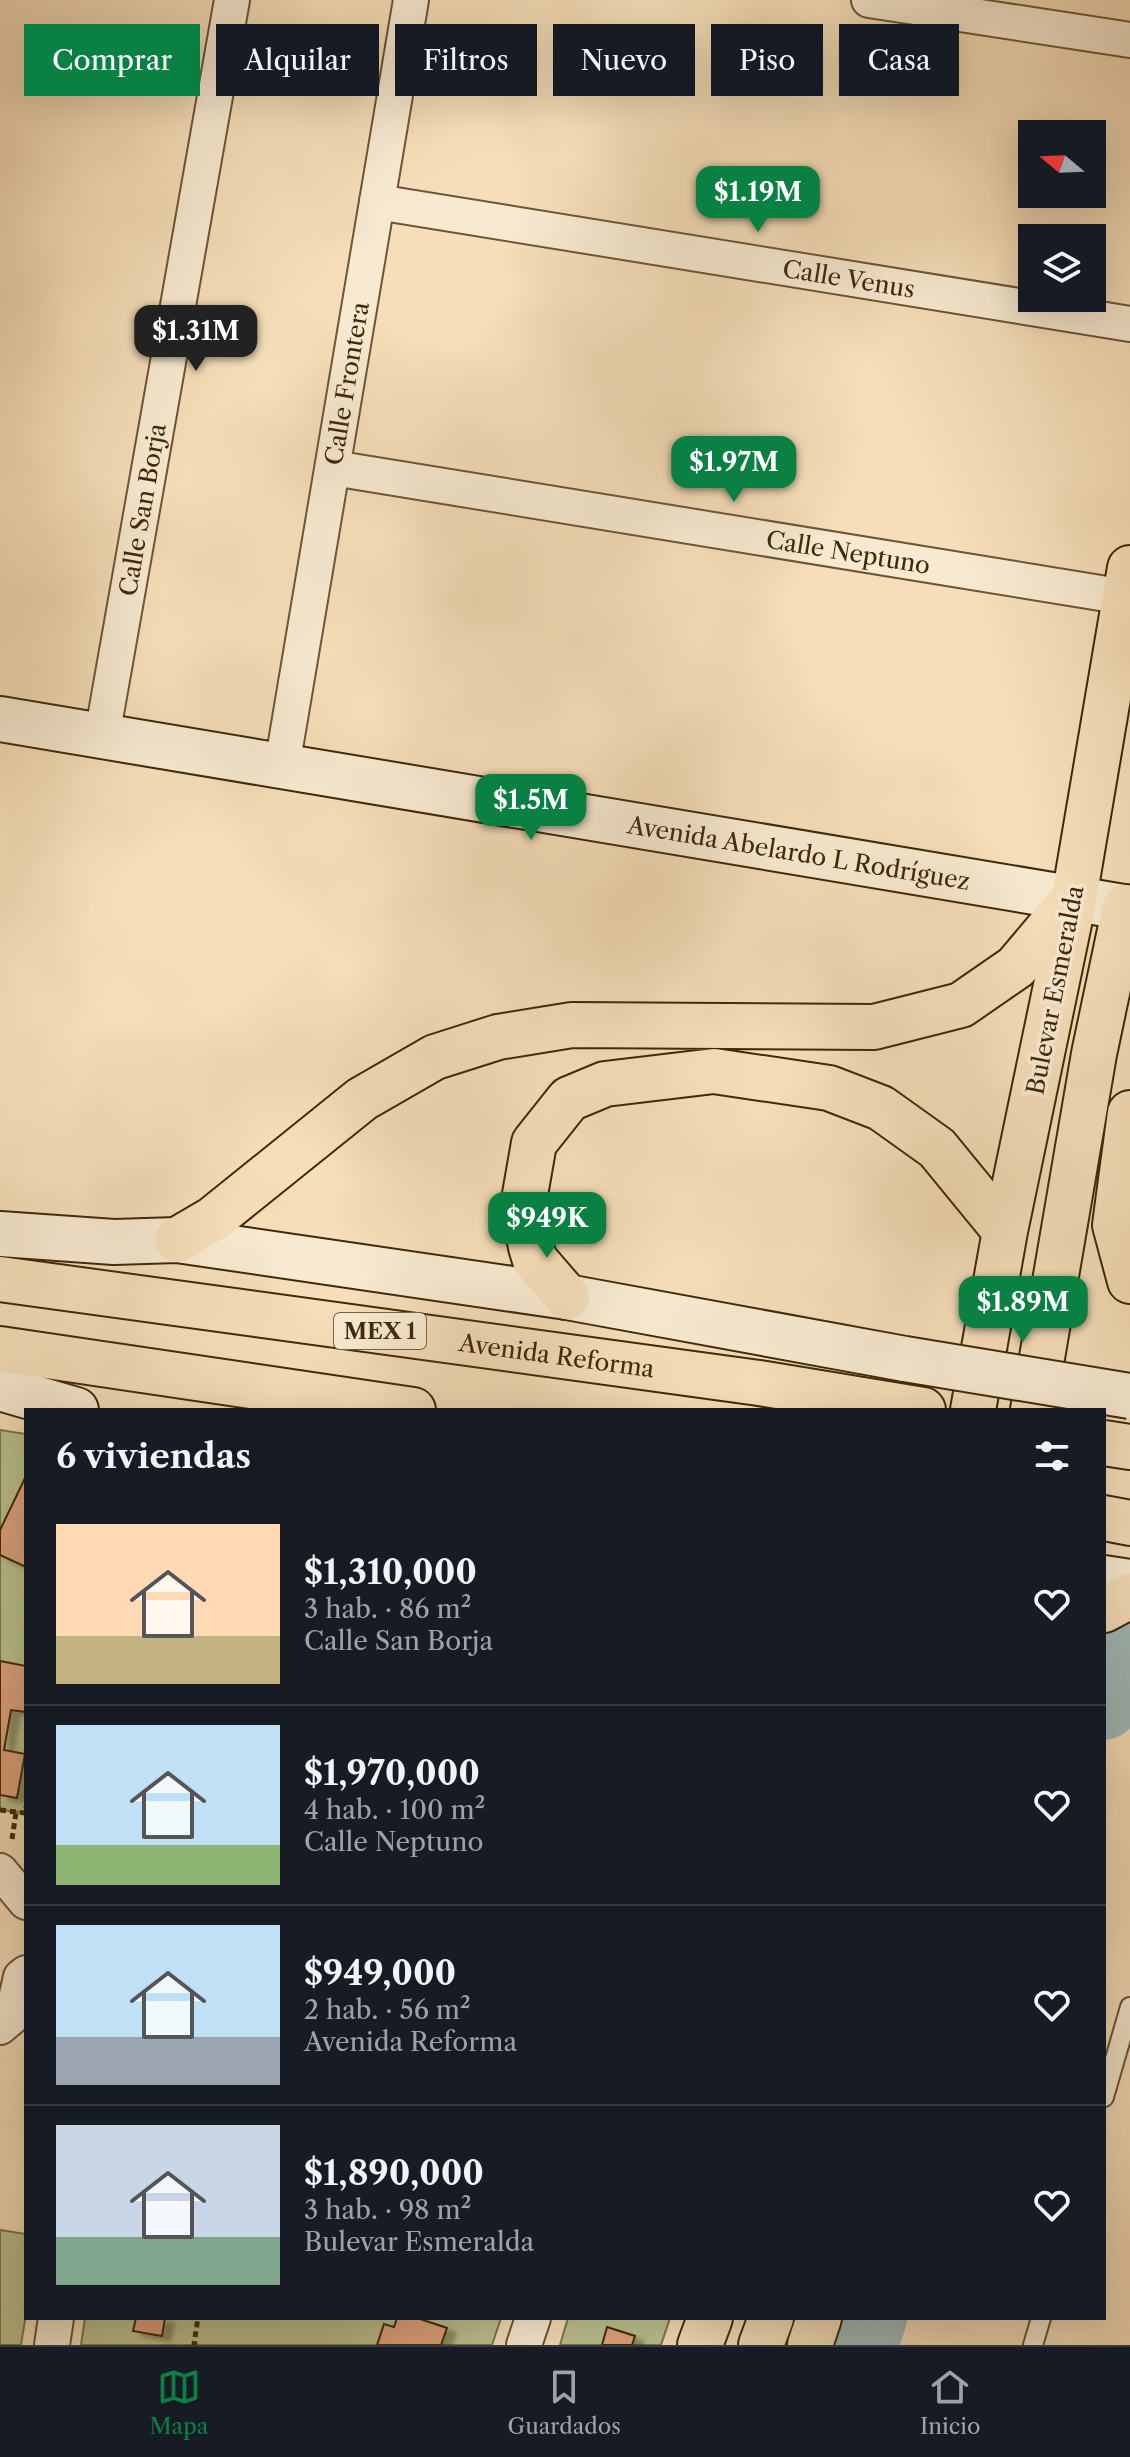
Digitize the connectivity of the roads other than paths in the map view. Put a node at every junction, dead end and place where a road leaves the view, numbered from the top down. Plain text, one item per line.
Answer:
1 (232, 0) edge
2 (411, 0) edge
3 (869, 0) edge
4 (1130, 40) edge
5 (377, 202) junction
6 (1130, 324) edge
7 (333, 468) junction
8 (1128, 583) edge
9 (0, 719) edge
10 (102, 736) junction
11 (282, 766) junction
12 (1074, 898) junction
13 (1128, 899) edge
14 (1128, 1121) edge
15 (1005, 1231) junction
16 (0, 1234) edge
17 (177, 1240) junction
18 (0, 1279) edge
19 (1130, 1281) edge
20 (567, 1297) junction
21 (0, 1349) edge
22 (0, 1388) edge
23 (1130, 1396) edge
24 (69, 1408) edge
25 (399, 1408) edge
26 (911, 1408) edge
27 (973, 1408) edge
28 (1033, 1408) edge
29 (1106, 1443) edge
30 (1130, 1447) edge
31 (1106, 1518) edge
32 (1130, 1523) edge
33 (1106, 1578) edge
34 (1130, 1582) edge
35 (1130, 1596) edge
36 (1106, 1609) edge
37 (0, 1871) edge
38 (24, 1900) edge
39 (20, 1972) edge
40 (1130, 2007) edge
41 (0, 2027) edge
42 (1106, 2090) edge
43 (56, 2320) edge
44 (532, 2320) edge
45 (709, 2320) edge
46 (770, 2320) edge
47 (818, 2320) edge
48 (1040, 2320) edge
49 (52, 2345) edge
50 (524, 2345) edge
51 (700, 2345) edge
52 (761, 2345) edge
53 (810, 2345) edge
54 (1033, 2345) edge

1 - 10 street, Calle San Borja
2 - 5 street, Calle Frontera
3 - 4 street
5 - 6 street, Calle Venus
5 - 7 street, Calle Frontera
7 - 8 street, Calle Neptuno
7 - 11 street, Calle Frontera
8 - 12 main road, Bulevar Esmeralda
9 - 10 street, Avenida Abelardo L Rodríguez
10 - 11 street, Avenida Abelardo L Rodríguez
11 - 12 street, Avenida Abelardo L Rodríguez
12 - 13 street, Avenida Abelardo L Rodríguez
12 - 15 main road, Bulevar Esmeralda
12 - 17 main road
13 - 28 main road
14 - 19 main road
15 - 20 main road
15 - 27 main road, Bulevar Esmeralda
16 - 17 street
17 - 20 street
18 - 26 main road, Avenida Reforma / MEX 1
20 - 23 street, bridge
21 - 25 main road
22 - 24 street
29 - 30 main road
31 - 32 main road
33 - 34 street
35 - 36 main road
37 - 38 street
39 - 41 street
40 - 42 lane
43 - 49 street
44 - 50 street
45 - 51 main road
46 - 52 main road
47 - 53 main road
48 - 54 lane

